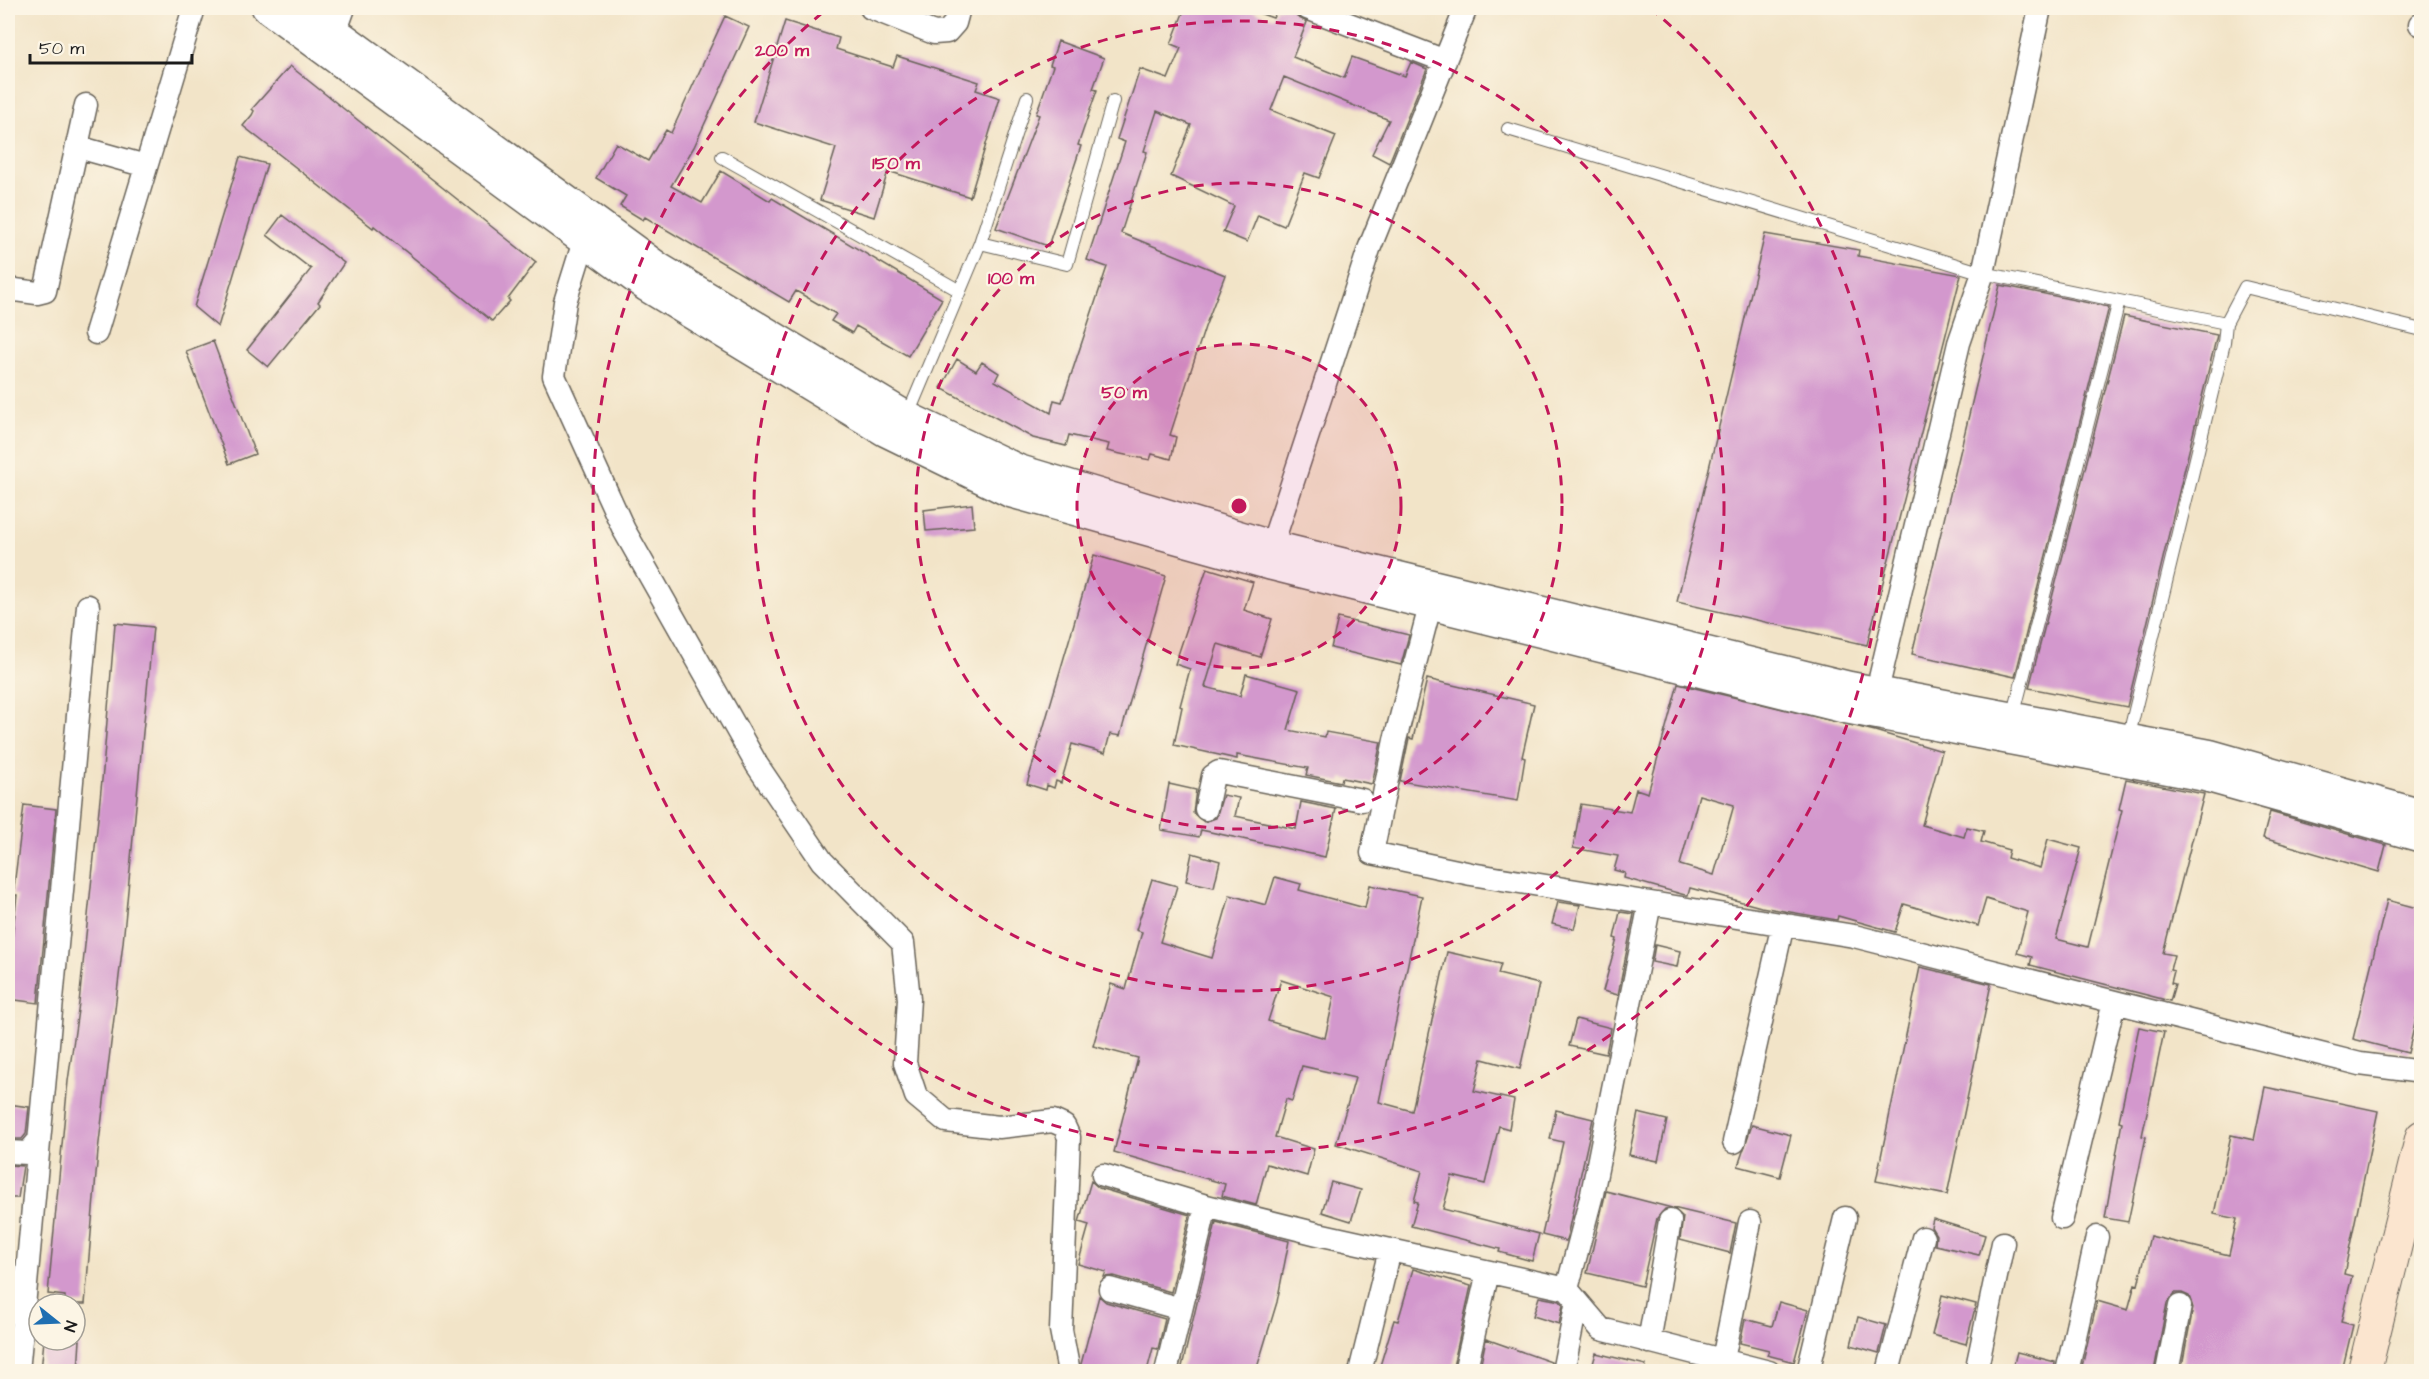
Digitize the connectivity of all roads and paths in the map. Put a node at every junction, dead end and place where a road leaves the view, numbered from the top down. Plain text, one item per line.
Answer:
1 (194, 8) edge
2 (266, 8) edge
3 (304, 8) edge
4 (871, 8) edge
5 (959, 8) edge
6 (1307, 8) edge
7 (1466, 8) edge
8 (2040, 8) edge
9 (335, 29) edge
10 (1445, 61) junction
11 (1027, 98) dead end
12 (1113, 101) dead end
13 (86, 105) dead end
14 (1508, 129) dead end
15 (78, 147) junction
16 (722, 157) dead end
17 (146, 166) junction
18 (584, 241) junction
19 (980, 243) junction
20 (1983, 273) junction
21 (8, 288) edge
22 (960, 291) junction
23 (2119, 301) junction
24 (2226, 323) junction
25 (2421, 330) edge
26 (96, 333) dead end
27 (902, 426) junction
28 (1272, 545) junction
29 (1433, 596) junction
30 (88, 606) dead end
31 (1877, 691) junction
32 (2013, 717) junction
33 (2128, 739) junction
34 (1373, 803) junction
35 (1206, 809) dead end
36 (2421, 814) edge
37 (2421, 837) edge
38 (1650, 903) junction
39 (1783, 924) junction
40 (2114, 1002) junction
41 (2421, 1072) edge
42 (2421, 1137) edge
43 (39, 1140) junction
44 (1734, 1142) dead end
45 (8, 1152) edge
46 (1103, 1175) dead end
47 (1206, 1206) junction
48 (2421, 1207) edge
49 (1845, 1218) dead end
50 (2062, 1218) dead end
51 (1670, 1221) dead end
52 (1750, 1221) dead end
53 (2097, 1237) dead end
54 (1923, 1238) dead end
55 (2003, 1243) dead end
56 (1390, 1250) junction
57 (1488, 1272) junction
58 (1110, 1289) dead end
59 (1572, 1295) junction
60 (2181, 1306) dead end
61 (1181, 1309) junction
62 (1649, 1342) junction
63 (1723, 1360) junction
64 (1689, 1362) edge
65 (18, 1371) edge
66 (1069, 1371) edge
67 (1166, 1371) edge
68 (1360, 1371) edge
69 (1465, 1371) edge
70 (1563, 1371) edge
71 (1769, 1371) edge
72 (1808, 1371) edge
73 (1888, 1371) edge
74 (1976, 1371) edge
75 (2067, 1371) edge
76 (2167, 1371) edge
77 (2364, 1371) edge
78 (2383, 1371) edge

1 - 17 street
2 - 9 street
3 - 9 street
4 - 5 street
6 - 10 street
7 - 10 street
8 - 20 street
9 - 18 street
9 - 27 street
10 - 28 street
11 - 19 lane
12 - 19 lane
13 - 15 street
14 - 20 lane
15 - 17 street
15 - 21 street
16 - 22 lane
17 - 26 street
18 - 27 street
18 - 66 street
19 - 22 lane
20 - 23 lane
20 - 31 street
22 - 27 lane
23 - 24 lane
23 - 32 lane
24 - 25 lane
24 - 33 lane
27 - 28 street
27 - 29 street
28 - 29 street
29 - 31 street
29 - 34 street
29 - 37 street
30 - 43 street
31 - 32 street
32 - 33 street
33 - 36 street
34 - 35 street
34 - 38 street
38 - 39 street
38 - 59 street
39 - 40 street
39 - 44 street
40 - 41 street
40 - 50 street
42 - 77 main road
43 - 45 street
43 - 65 street
46 - 47 street
47 - 56 street
47 - 61 street
48 - 78 main road
49 - 72 street
51 - 62 street
52 - 63 street
53 - 75 street
54 - 73 street
55 - 74 street
56 - 57 street
56 - 68 street
57 - 59 street
57 - 69 street
58 - 61 street
59 - 62 street
59 - 70 street
60 - 76 street
61 - 67 street
62 - 64 street
63 - 64 street
63 - 71 street

